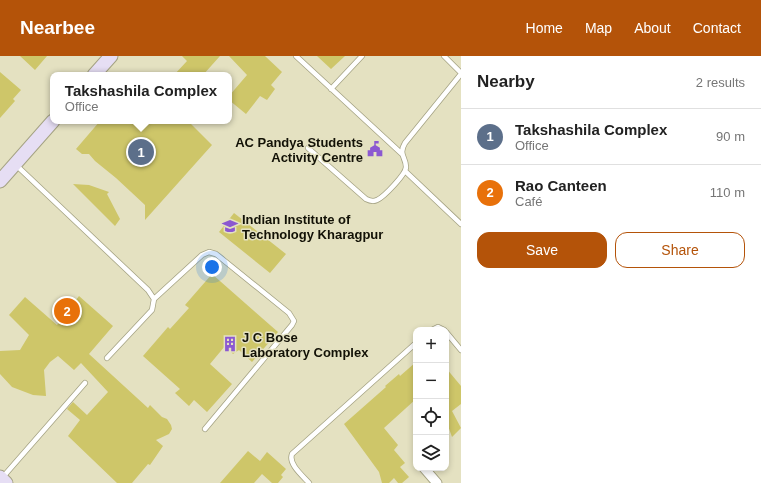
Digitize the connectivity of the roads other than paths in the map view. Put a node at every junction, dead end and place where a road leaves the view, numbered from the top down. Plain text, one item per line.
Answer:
1 (111, 56) edge
2 (296, 56) edge
3 (362, 56) edge
4 (444, 56) edge
5 (97, 72) edge
6 (461, 73) edge
7 (331, 89) junction
8 (50, 124) edge
9 (308, 148) dead end
10 (402, 154) junction
11 (14, 164) junction
12 (405, 172) junction
13 (0, 180) edge
14 (461, 224) edge
15 (154, 299) junction
16 (449, 336) edge
17 (413, 346) edge
18 (461, 350) edge
19 (107, 358) dead end
20 (85, 382) dead end
21 (205, 428) dead end
22 (427, 471) edge
23 (2, 480) edge
24 (310, 483) edge
25 (437, 483) edge

1 - 5 street
2 - 7 lane
3 - 7 lane
4 - 6 lane
6 - 10 lane
7 - 10 lane
8 - 11 street
9 - 12 lane
10 - 12 lane
11 - 13 street
11 - 15 lane
12 - 14 lane
15 - 19 lane
15 - 21 lane
16 - 18 lane
17 - 24 lane
20 - 23 lane
22 - 25 street

